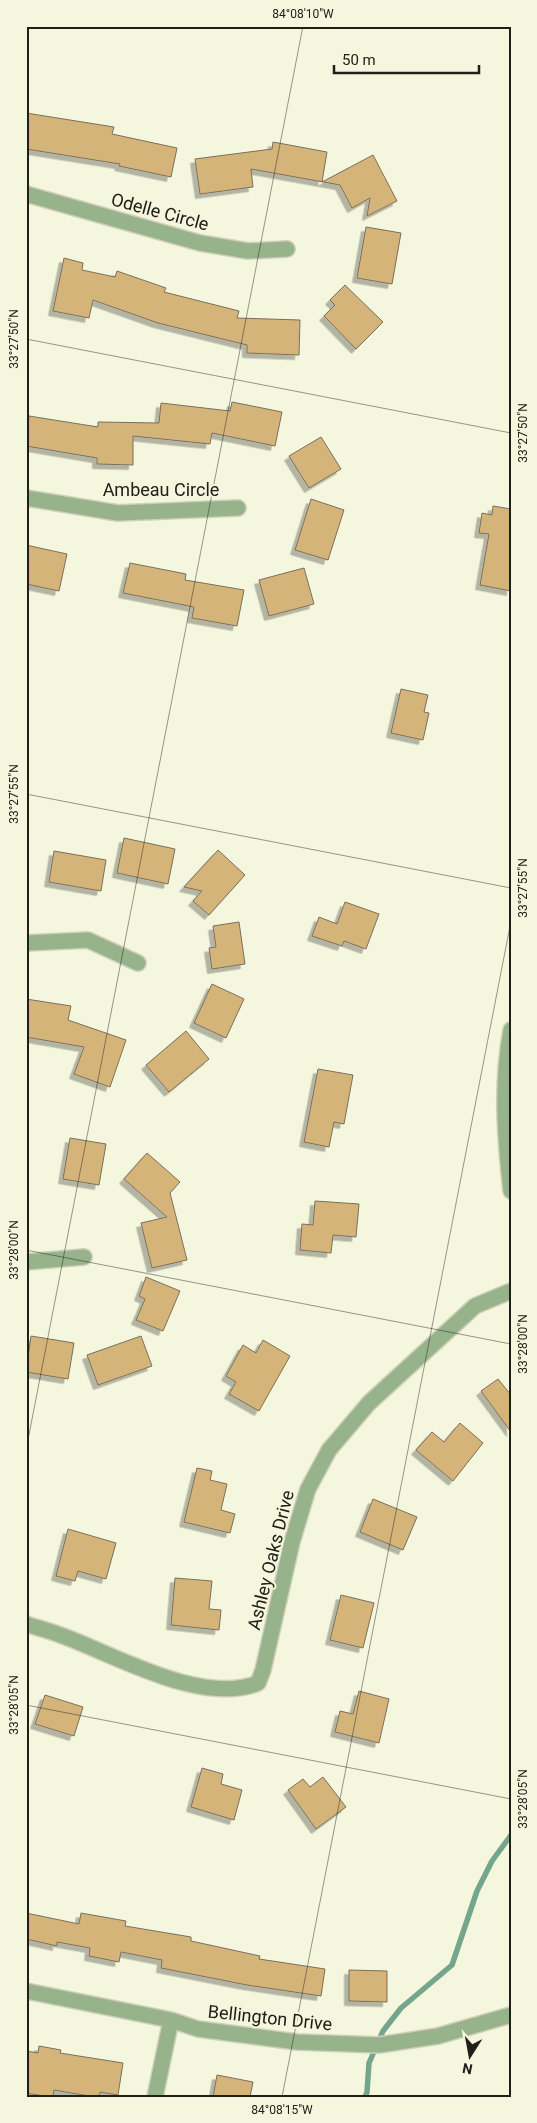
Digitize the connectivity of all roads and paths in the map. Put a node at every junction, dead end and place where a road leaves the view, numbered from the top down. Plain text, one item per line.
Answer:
1 (26, 194) edge
2 (287, 249) dead end
3 (26, 498) edge
4 (238, 508) dead end
5 (26, 943) edge
6 (138, 962) dead end
7 (511, 1030) edge
8 (511, 1192) edge
9 (84, 1257) dead end
10 (26, 1262) edge
11 (511, 1291) edge
12 (26, 1624) edge
13 (26, 1991) edge
14 (511, 2015) edge
15 (171, 2020) junction
16 (155, 2097) edge

1 - 2 street, Odelle Circle
3 - 4 street, Ambeau Circle
5 - 6 street
7 - 8 street
9 - 10 street
11 - 12 street, Ashley Oaks Drive
13 - 15 street, Bellington Drive
14 - 15 street, Bellington Drive
15 - 16 street

